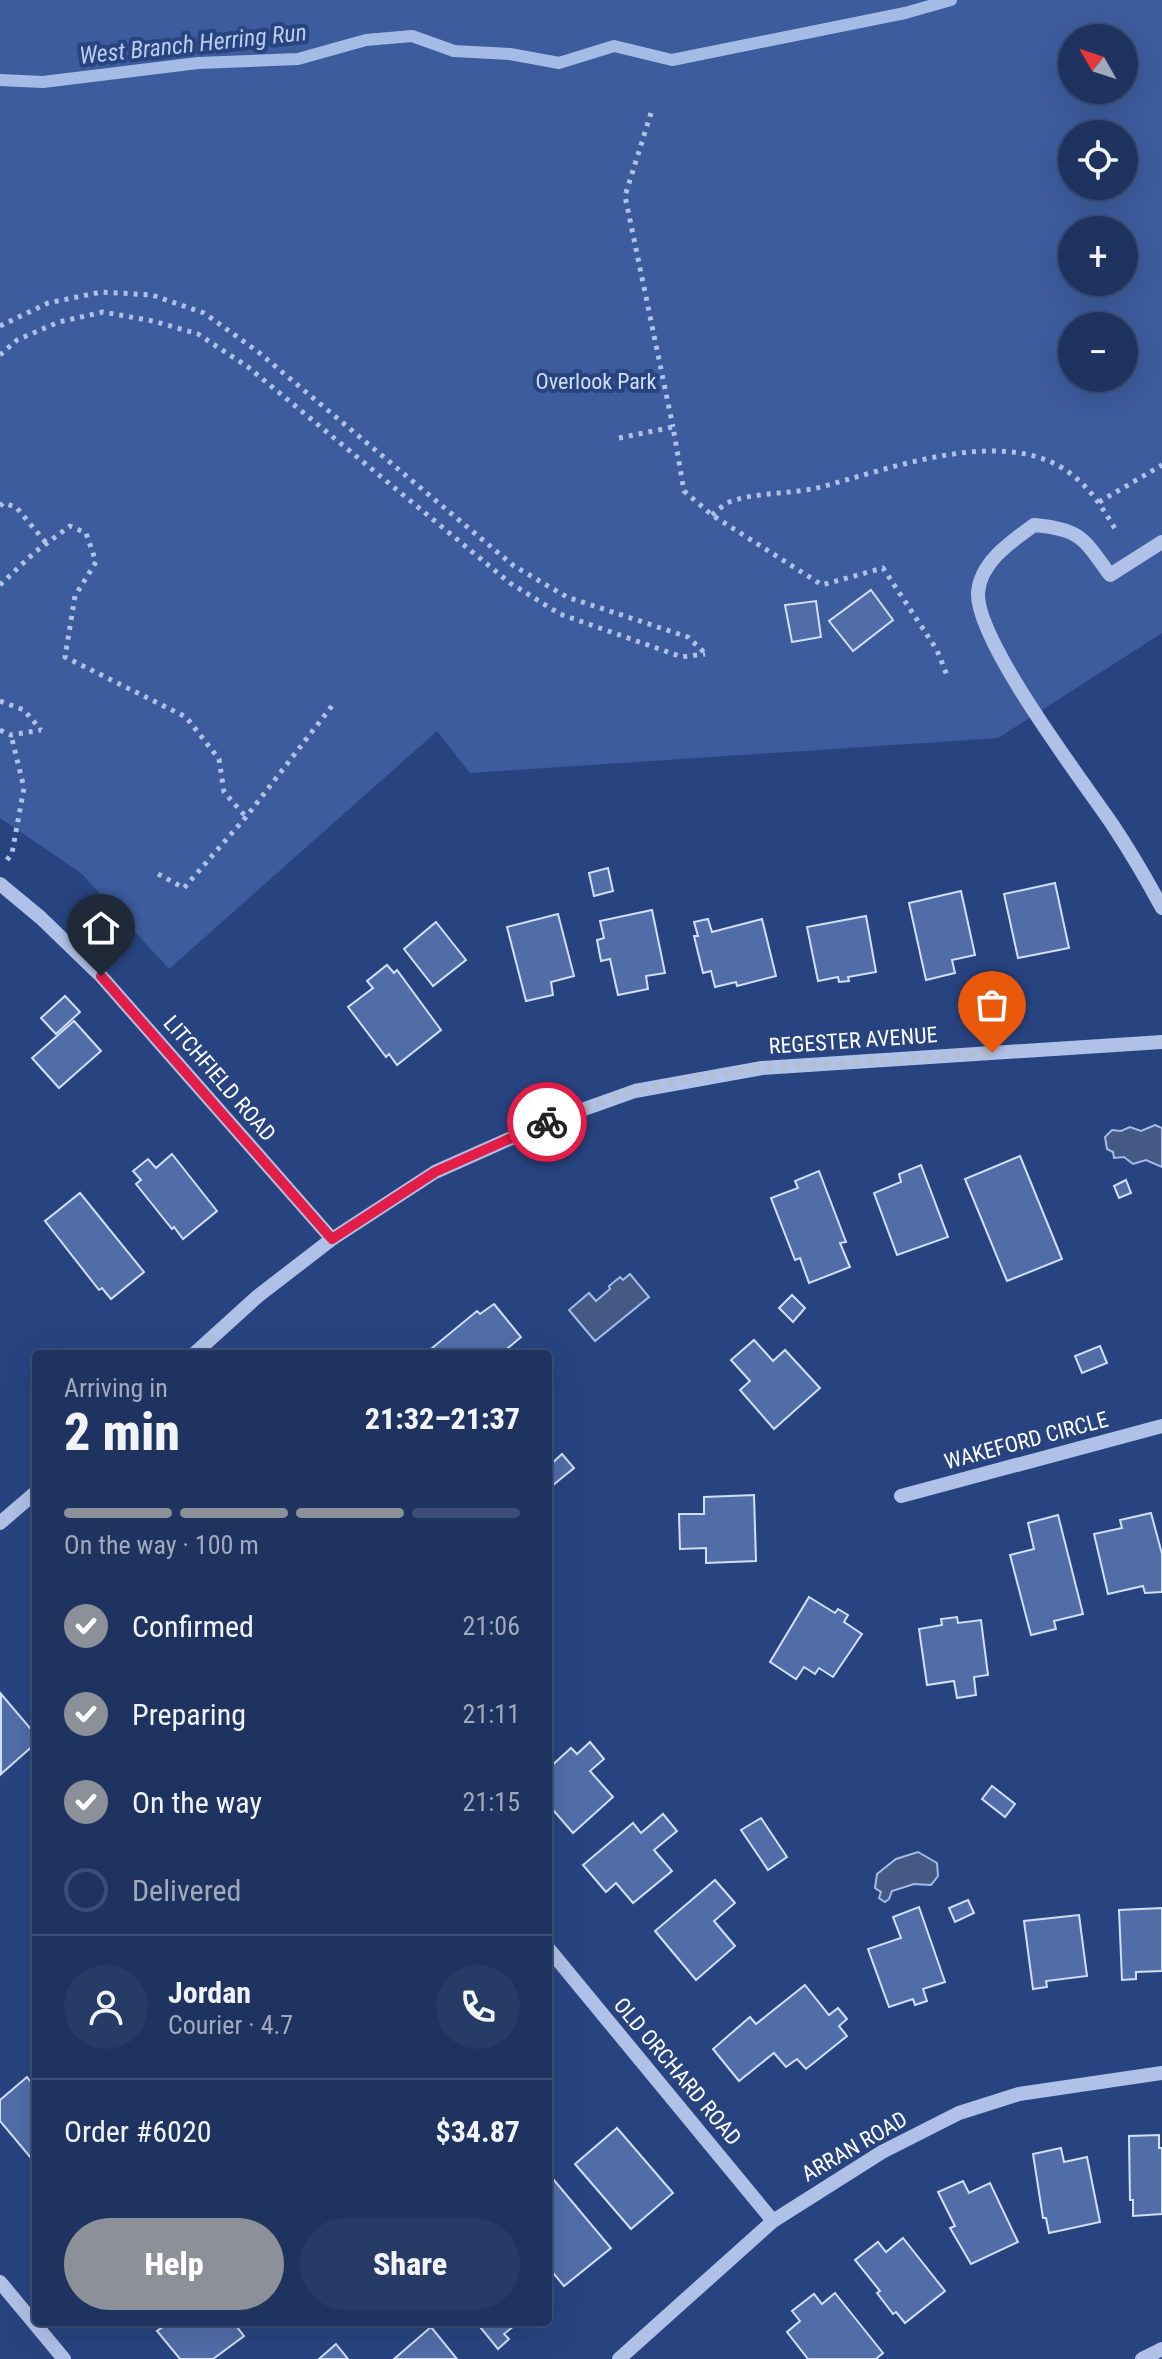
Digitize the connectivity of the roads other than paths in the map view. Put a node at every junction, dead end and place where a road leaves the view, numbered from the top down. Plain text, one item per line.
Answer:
1 (1162, 542) edge
2 (0, 884) edge
3 (1162, 908) edge
4 (1162, 1042) edge
5 (332, 1239) junction
6 (198, 1350) edge
7 (1162, 1426) edge
8 (32, 1495) edge
9 (901, 1496) dead end
10 (0, 1523) edge
11 (552, 1953) edge
12 (1162, 2073) edge
13 (773, 2221) junction
14 (0, 2282) edge
15 (32, 2320) edge
16 (37, 2326) edge
17 (1162, 2349) edge
18 (64, 2359) edge
19 (619, 2359) edge
20 (1142, 2359) edge

1 - 3 street
2 - 5 street, LITCHFIELD ROAD
4 - 5 street, REGESTER AVENUE
5 - 6 street, REGESTER AVENUE
7 - 9 street, WAKEFORD CIRCLE
8 - 10 street
11 - 13 street, OLD ORCHARD ROAD
12 - 13 street, ARRAN ROAD
13 - 19 street, ARRAN ROAD
14 - 15 street
16 - 18 street
17 - 20 street

